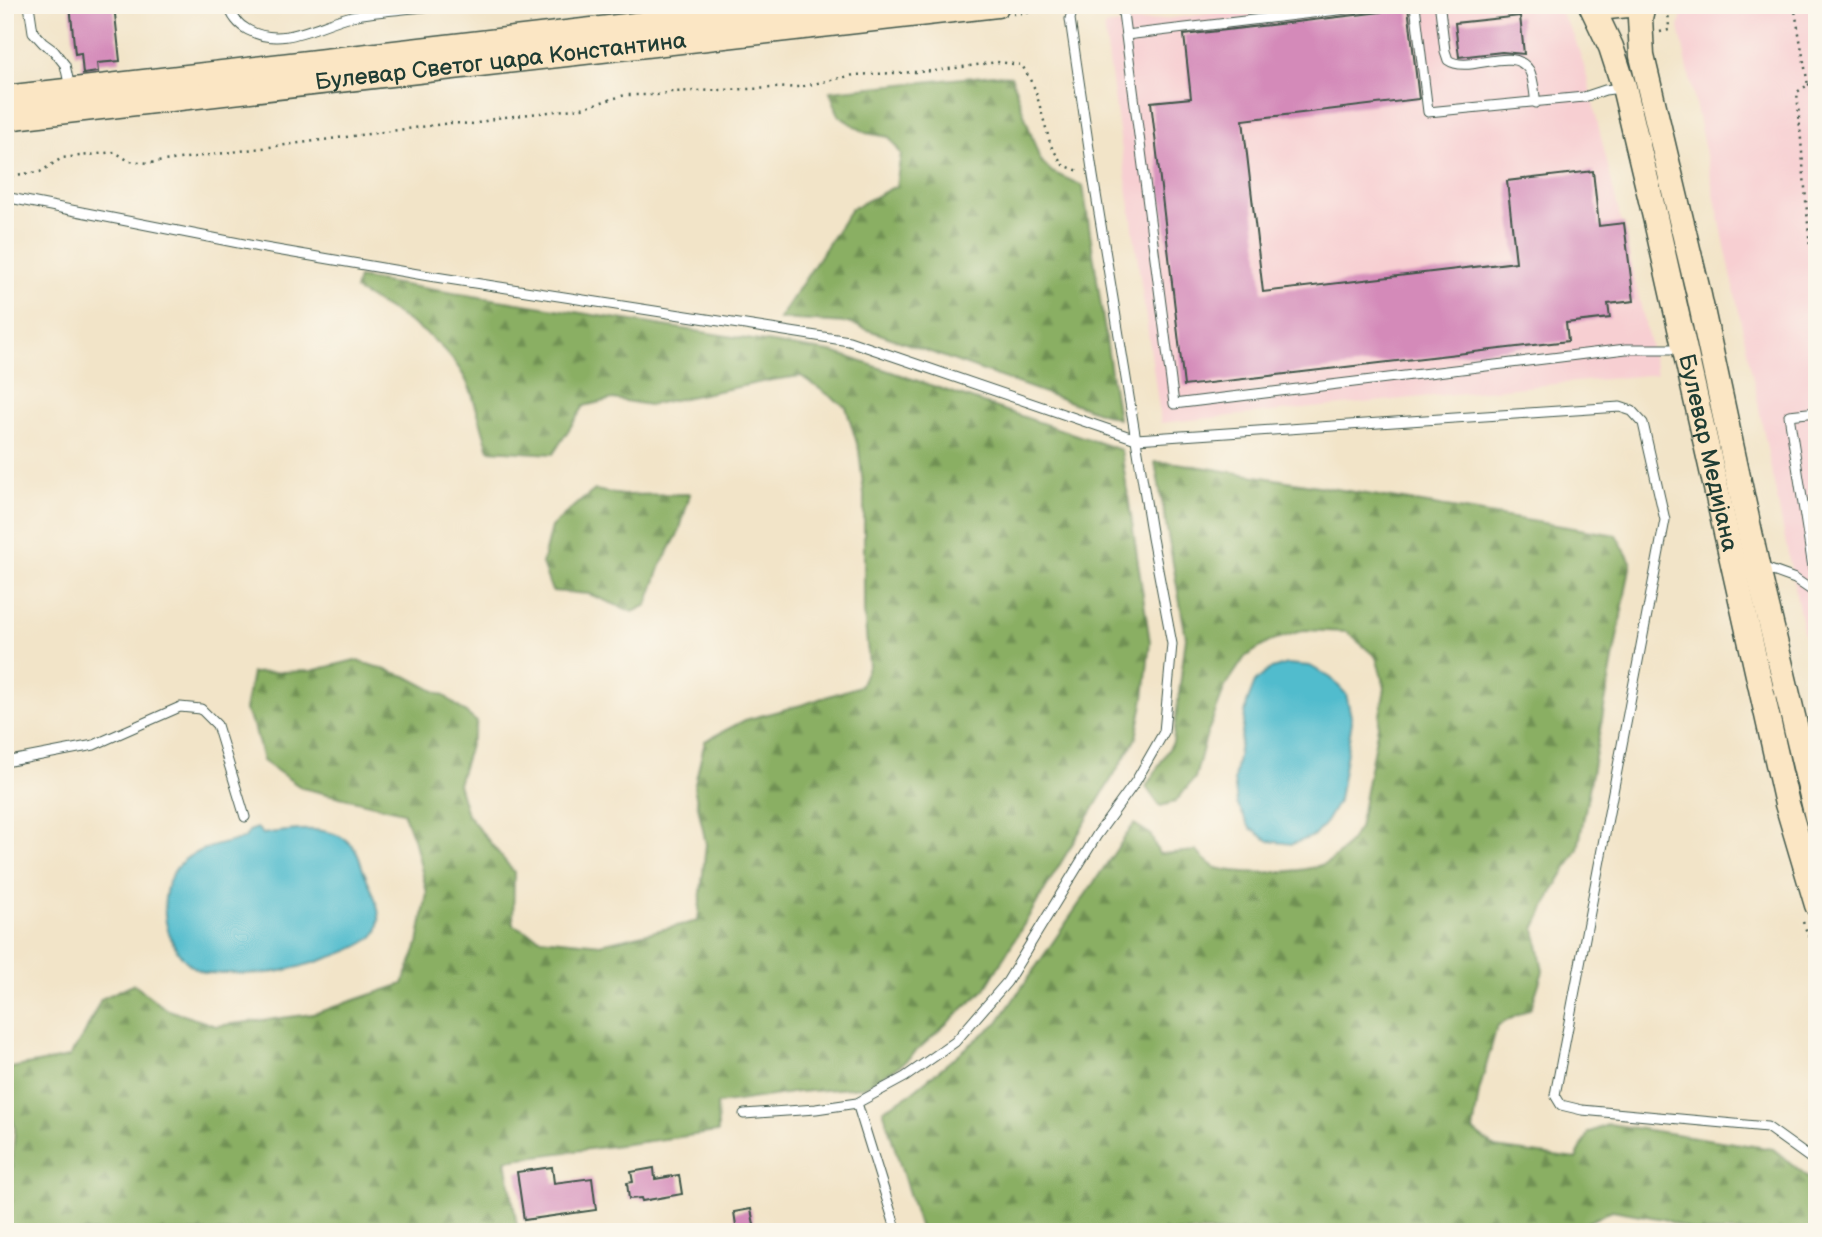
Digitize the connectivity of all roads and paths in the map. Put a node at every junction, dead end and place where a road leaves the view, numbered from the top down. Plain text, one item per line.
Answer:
1 (29, 5) edge
2 (229, 5) edge
3 (439, 5) edge
4 (807, 5) edge
5 (998, 5) edge
6 (1073, 5) edge
7 (1122, 5) edge
8 (1380, 5) edge
9 (1415, 5) edge
10 (1591, 5) edge
11 (1600, 5) edge
12 (1628, 5) edge
13 (1643, 5) edge
14 (1668, 5) edge
15 (1794, 5) edge
16 (1440, 9) dead end
17 (1669, 30) dead end
18 (1126, 35) junction
19 (1817, 80) edge
20 (1808, 85) junction
21 (1623, 87) junction
22 (70, 90) junction
23 (5, 98) edge
24 (1536, 103) junction
25 (5, 118) edge
26 (1093, 176) junction
27 (5, 177) edge
28 (5, 197) edge
29 (1817, 247) edge
30 (1684, 345) junction
31 (1817, 412) edge
32 (1136, 439) junction
33 (1757, 565) junction
34 (1817, 593) edge
35 (1817, 718) edge
36 (5, 762) edge
37 (1805, 764) junction
38 (246, 817) dead end
39 (1817, 817) edge
40 (1817, 905) edge
41 (857, 1103) junction
42 (744, 1114) dead end
43 (1817, 1163) edge
44 (897, 1232) edge

1 - 22 lane
2 - 3 lane
4 - 22 main road, Булевар Светог цара Константина
5 - 25 main road, Булевар Светог цара Константина
6 - 26 lane
7 - 18 lane
8 - 18 lane
9 - 24 lane
10 - 21 main road, Булевар Медијана
11 - 12 main road
13 - 33 main road, Булевар Медијана
14 - 17 path
15 - 20 path
16 - 24 lane
18 - 30 lane
19 - 20 path
20 - 29 path
21 - 24 lane
21 - 30 main road, Булевар Медијана
22 - 23 main road, Булевар Светог цара Константина
26 - 27 path
26 - 32 lane
28 - 32 lane
30 - 40 main road, Булевар Медијана
31 - 34 lane
32 - 41 lane
32 - 43 lane
33 - 34 lane
33 - 37 main road, Булевар Медијана
35 - 37 lane
36 - 38 lane
37 - 39 main road, Булевар Медијана
41 - 42 lane
41 - 44 lane

